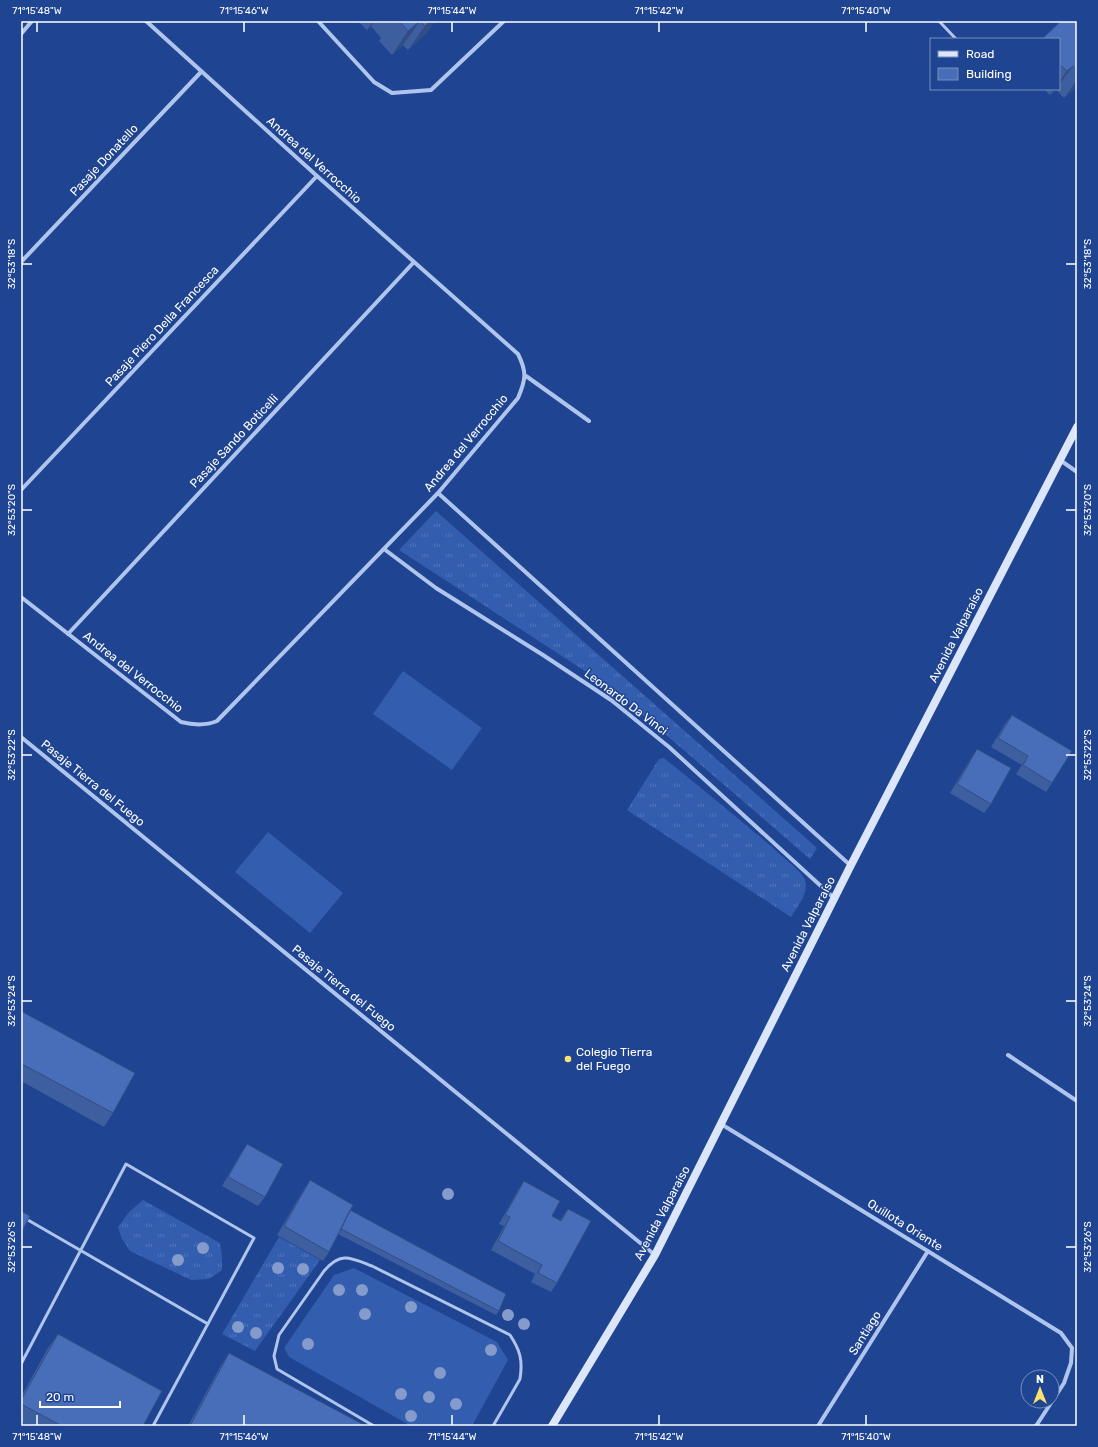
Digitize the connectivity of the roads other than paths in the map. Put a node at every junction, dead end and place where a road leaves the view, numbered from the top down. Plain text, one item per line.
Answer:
1 (32, 21) edge
2 (146, 21) edge
3 (318, 21) edge
4 (504, 21) edge
5 (939, 21) edge
6 (21, 34) edge
7 (955, 38) edge
8 (201, 72) junction
9 (317, 176) junction
10 (21, 262) edge
11 (414, 262) junction
12 (526, 376) junction
13 (589, 421) dead end
14 (1077, 427) edge
15 (1060, 460) junction
16 (1077, 472) edge
17 (21, 490) edge
18 (438, 493) junction
19 (384, 549) junction
20 (21, 598) edge
21 (68, 634) junction
22 (21, 737) edge
23 (851, 865) junction
24 (834, 898) junction
25 (1008, 1055) dead end
26 (1077, 1101) edge
27 (721, 1124) junction
28 (21, 1216) edge
29 (80, 1251) junction
30 (928, 1251) junction
31 (655, 1255) junction
32 (208, 1324) junction
33 (1075, 1348) edge
34 (21, 1364) edge
35 (153, 1426) edge
36 (374, 1426) edge
37 (492, 1426) edge
38 (552, 1426) edge
39 (818, 1426) edge
40 (1036, 1426) edge

1 - 6 street
2 - 8 street, Andrea del Verrocchio
3 - 4 street
5 - 7 lane
8 - 9 street, Andrea del Verrocchio
8 - 10 street, Pasaje Donatello
9 - 11 street, Andrea del Verrocchio
9 - 17 street, Pasaje Piero Della Francesca
11 - 12 street, Andrea del Verrocchio
11 - 21 street, Pasaje Sando Boticelli
12 - 13 street
12 - 18 street, Andrea del Verrocchio
14 - 15 main road, Avenida Valparaíso
15 - 16 street
15 - 23 main road, Avenida Valparaíso
18 - 19 street, Andrea del Verrocchio
18 - 23 street, Leonardo Da Vinci
19 - 21 street, Andrea del Verrocchio
19 - 24 street, Leonardo Da Vinci
20 - 21 street, Andrea del Verrocchio
22 - 31 street, Pasaje Tierra del Fuego
23 - 24 main road, Avenida Valparaíso
24 - 27 main road, Avenida Valparaíso
25 - 26 street
27 - 30 street, Quillota Oriente
27 - 31 main road, Avenida Valparaíso
28 - 29 lane
29 - 32 lane
29 - 32 lane
29 - 34 lane
30 - 33 street, Quillota Oriente
30 - 39 street, Santiago
31 - 38 main road, Avenida Valparaíso
32 - 35 lane
33 - 40 street
36 - 37 lane

